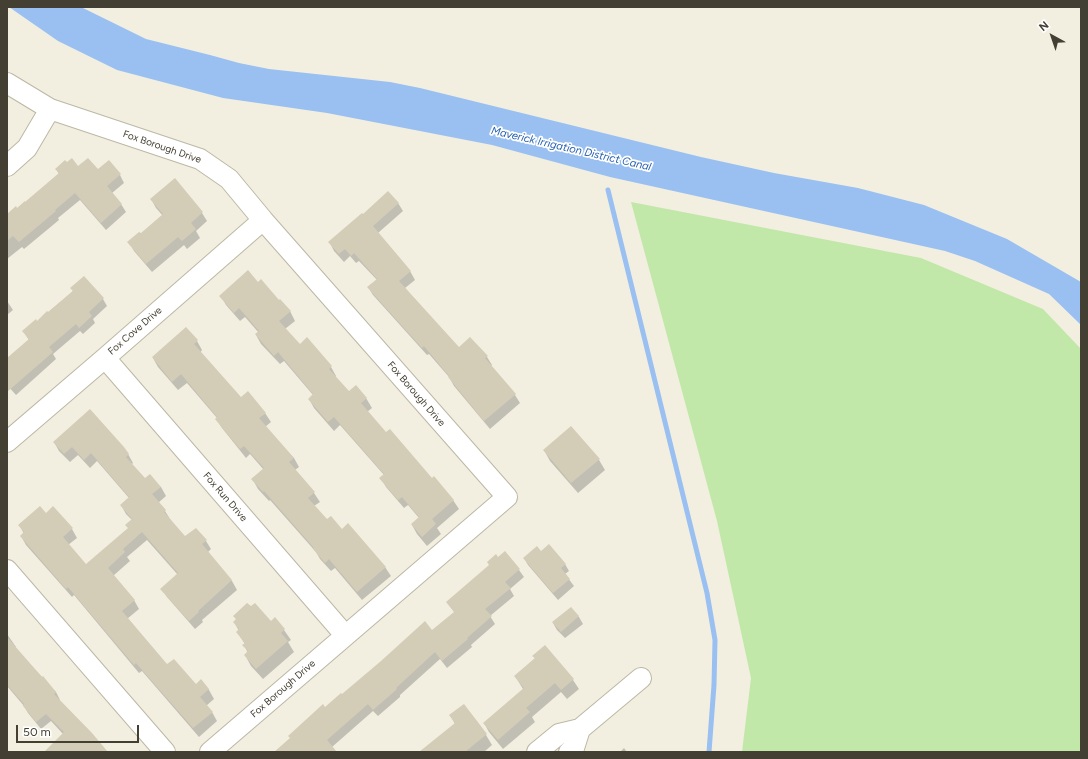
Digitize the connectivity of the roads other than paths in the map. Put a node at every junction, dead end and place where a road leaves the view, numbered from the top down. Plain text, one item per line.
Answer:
1 (7, 83) edge
2 (50, 109) junction
3 (7, 166) edge
4 (263, 220) junction
5 (105, 358) junction
6 (7, 442) edge
7 (7, 570) edge
8 (345, 635) junction
9 (641, 678) dead end
10 (580, 729) junction
11 (165, 752) edge
12 (210, 752) edge
13 (537, 752) edge
14 (568, 752) edge

1 - 2 street, Fox Borough Drive
2 - 3 street
2 - 4 street, Fox Borough Drive
4 - 5 street, Fox Cove Drive
4 - 8 street, Fox Borough Drive
5 - 6 street, Fox Cove Drive
5 - 8 street, Fox Run Drive
7 - 11 street
8 - 12 street, Fox Borough Drive
9 - 10 street
10 - 13 street
10 - 14 street

